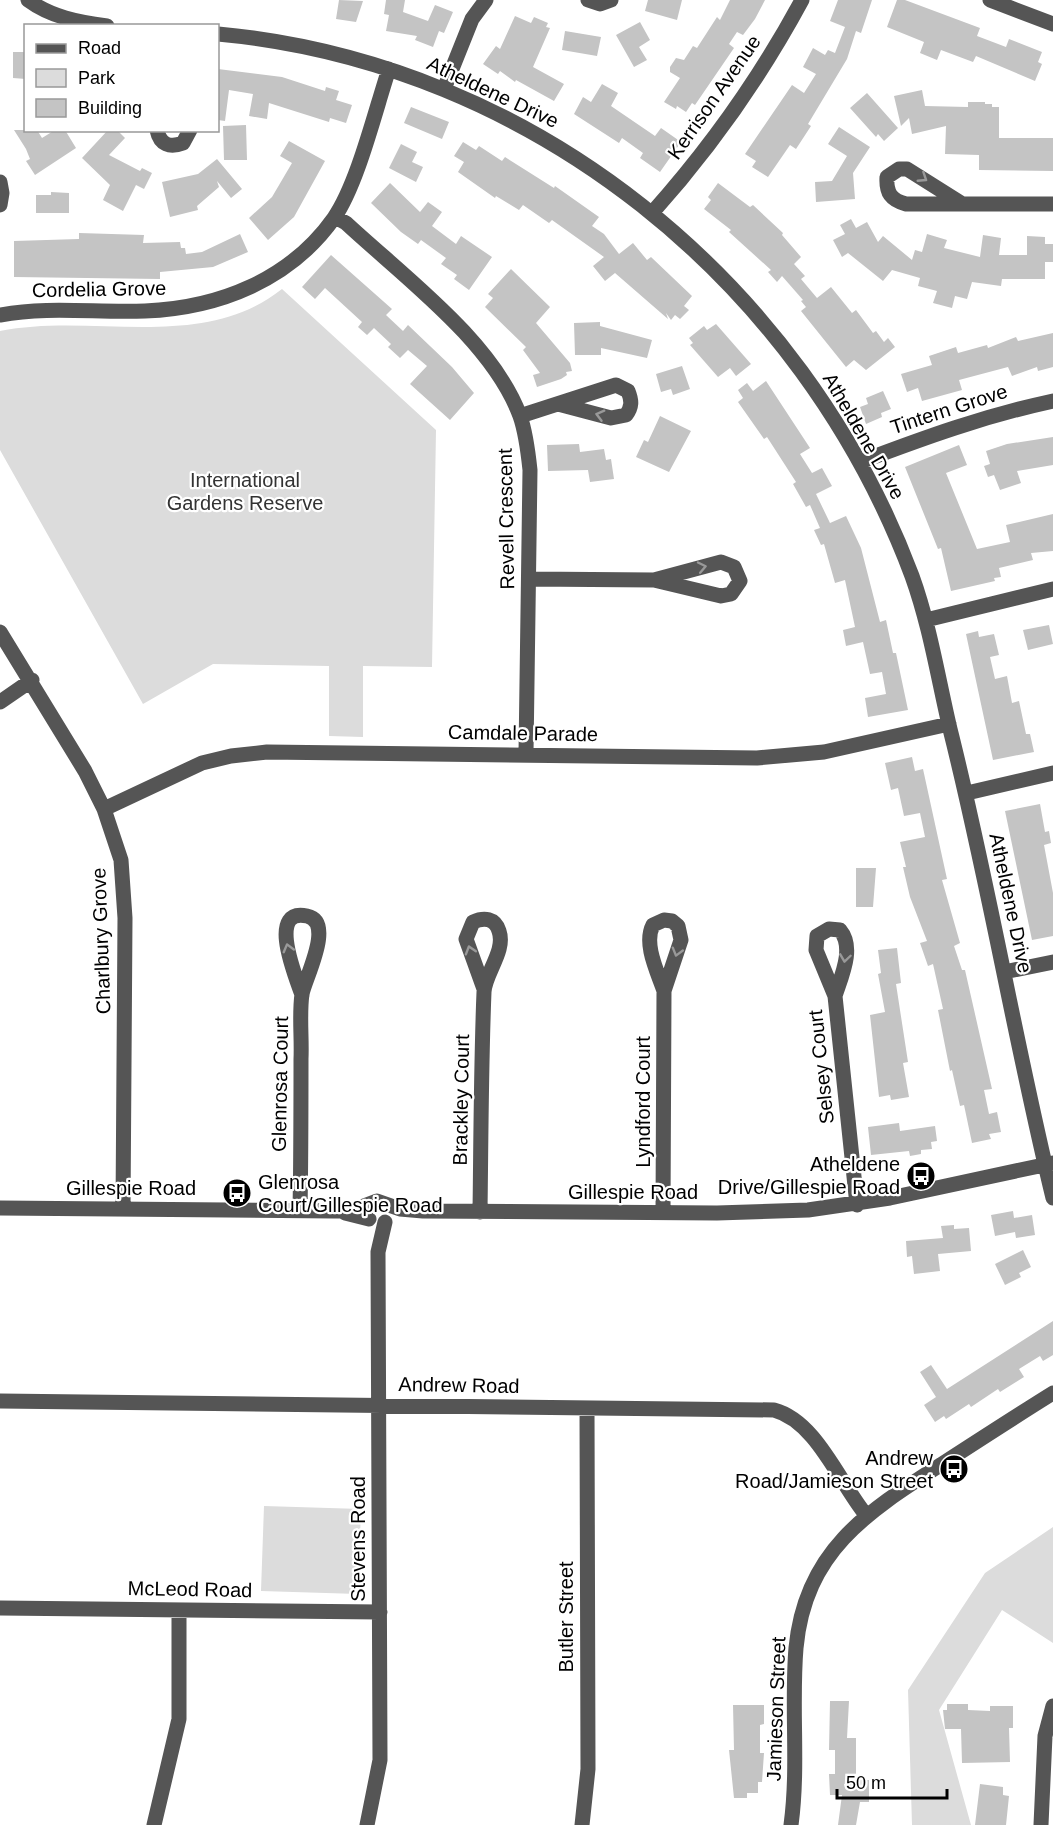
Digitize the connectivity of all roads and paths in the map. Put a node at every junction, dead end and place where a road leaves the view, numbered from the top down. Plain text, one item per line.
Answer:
1 (27, 0) edge
2 (486, 0) edge
3 (588, 0) edge
4 (612, 0) edge
5 (802, 0) edge
6 (990, 0) edge
7 (97, 24) edge
8 (1053, 24) edge
9 (219, 34) edge
10 (389, 69) junction
11 (444, 89) junction
12 (157, 132) edge
13 (189, 132) edge
14 (0, 182) edge
15 (961, 203) dead end
16 (0, 204) edge
17 (1053, 204) edge
18 (652, 213) junction
19 (334, 217) junction
20 (0, 315) edge
21 (1053, 401) edge
22 (558, 404) dead end
23 (520, 416) junction
24 (860, 462) junction
25 (529, 579) junction
26 (654, 579) junction
27 (1053, 589) edge
28 (926, 620) junction
29 (0, 632) edge
30 (32, 681) junction
31 (0, 702) edge
32 (949, 724) junction
33 (526, 753) junction
34 (1053, 773) edge
35 (967, 793) junction
36 (104, 808) junction
37 (1053, 962) edge
38 (1004, 972) junction
39 (484, 989) dead end
40 (664, 991) dead end
41 (302, 995) dead end
42 (835, 996) dead end
43 (1049, 1164) edge
44 (1053, 1198) edge
45 (856, 1204) junction
46 (0, 1208) edge
47 (123, 1209) junction
48 (300, 1210) junction
49 (480, 1212) junction
50 (663, 1213) junction
51 (378, 1215) junction
52 (1053, 1393) edge
53 (0, 1401) edge
54 (378, 1404) junction
55 (587, 1408) junction
56 (866, 1515) junction
57 (0, 1608) edge
58 (179, 1610) junction
59 (380, 1612) junction
60 (1053, 1706) edge
61 (1045, 1817) edge
62 (154, 1825) edge
63 (368, 1825) edge
64 (582, 1825) edge
65 (791, 1825) edge

1 - 7 street
2 - 11 street
3 - 4 street
5 - 18 street, Kerrison Avenue
6 - 8 street
9 - 10 street, Atheldene Drive
10 - 11 street, Atheldene Drive
10 - 19 street, Cordelia Grove
11 - 18 street, Atheldene Drive
12 - 13 street
14 - 16 street
15 - 17 street
18 - 24 street, Atheldene Drive
19 - 20 street, Cordelia Grove
19 - 23 street, Revell Crescent
21 - 24 street, Tintern Grove
22 - 23 street
23 - 25 street, Revell Crescent
24 - 28 street, Atheldene Drive
25 - 26 street
25 - 33 street, Revell Crescent
26 -> 26 street
27 - 28 street
28 - 32 street, Atheldene Drive
29 - 30 street, Charlbury Grove
30 - 31 street
30 - 36 street, Charlbury Grove
32 - 33 street, Camdale Parade
32 - 35 street, Atheldene Drive
33 - 36 street, Camdale Parade
34 - 35 street
35 - 38 street, Atheldene Drive
36 - 47 street, Charlbury Grove
37 - 38 street
38 - 43 street, Atheldene Drive
39 - 49 street, Brackley Court
40 - 50 street, Lyndford Court
41 - 48 street, Glenrosa Court
42 - 45 street, Selsey Court
43 - 44 street, Atheldene Drive
43 - 45 street, Gillespie Road
45 - 50 street, Gillespie Road
46 - 47 street, Gillespie Road
47 - 48 street, Gillespie Road
48 - 51 street, Gillespie Road
49 - 50 street, Gillespie Road
49 - 51 street, Gillespie Road
51 - 54 street, Stevens Road
52 - 56 street, Jamieson Street
53 - 54 street, Andrew Road
54 - 55 street, Andrew Road
54 - 59 street, Stevens Road
55 - 56 street, Andrew Road
55 - 64 street, Butler Street
56 - 65 street, Jamieson Street
57 - 58 street, McLeod Road
58 - 59 street, McLeod Road
58 - 62 street
59 - 63 street, Stevens Road
60 - 61 street

